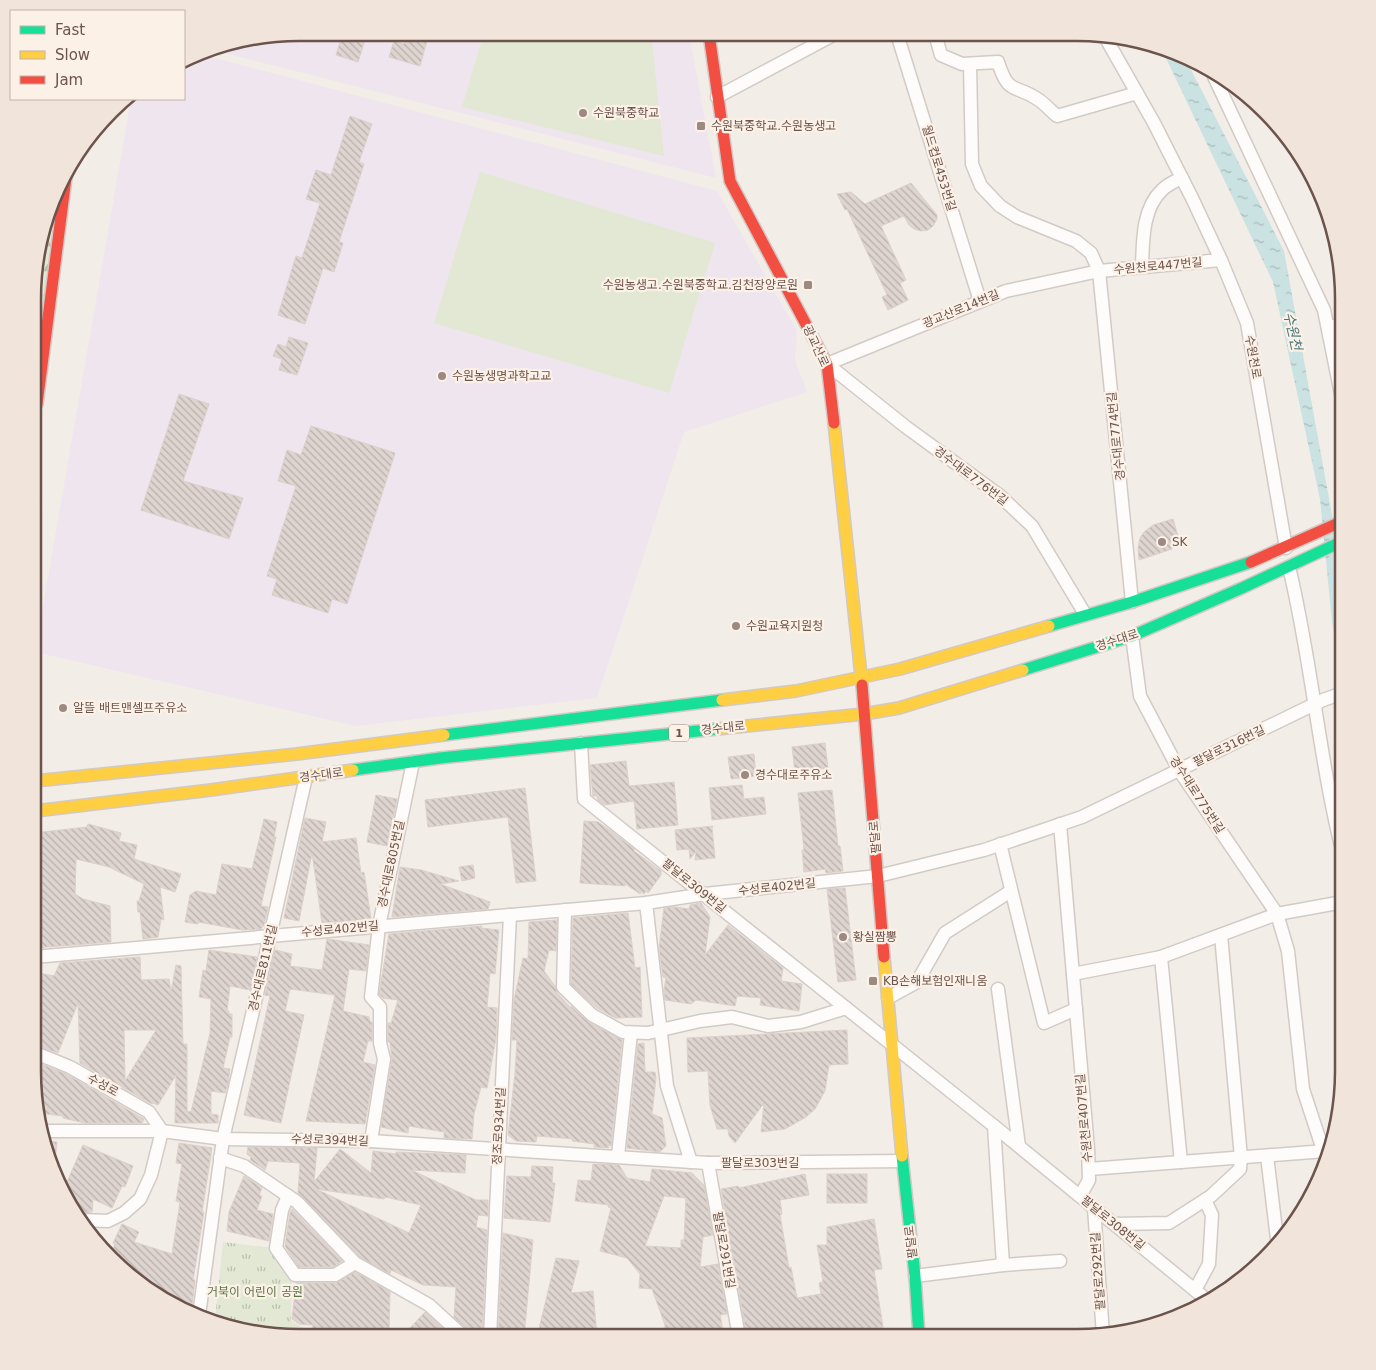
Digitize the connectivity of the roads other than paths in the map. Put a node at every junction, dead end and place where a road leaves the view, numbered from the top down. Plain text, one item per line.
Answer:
1 (710, 41) edge
2 (822, 41) edge
3 (899, 41) edge
4 (937, 41) edge
5 (1108, 43) edge
6 (970, 64) junction
7 (1217, 83) edge
8 (1137, 93) junction
9 (718, 97) junction
10 (1182, 178) junction
11 (63, 197) edge
12 (1221, 260) junction
13 (1142, 267) junction
14 (1099, 271) junction
15 (980, 301) junction
16 (1335, 326) edge
17 (1328, 329) junction
18 (41, 363) edge
19 (827, 364) junction
20 (1335, 364) edge
21 (1335, 525) edge
22 (1335, 545) edge
23 (1286, 548) junction
24 (1294, 564) junction
25 (1132, 602) junction
26 (1085, 614) junction
27 (1132, 636) junction
28 (861, 677) junction
29 (1335, 696) edge
30 (1319, 702) junction
31 (864, 714) junction
32 (581, 743) junction
33 (413, 762) junction
34 (1179, 770) junction
35 (306, 777) junction
36 (41, 780) edge
37 (41, 810) edge
38 (1335, 822) edge
39 (1060, 824) junction
40 (1000, 844) junction
41 (878, 876) junction
42 (1011, 890) junction
43 (704, 894) junction
44 (646, 903) junction
45 (1335, 903) edge
46 (565, 910) junction
47 (1277, 914) junction
48 (510, 915) junction
49 (378, 926) junction
50 (1221, 934) junction
51 (271, 936) junction
52 (41, 956) edge
53 (1161, 956) junction
54 (1073, 974) junction
55 (998, 989) dead end
56 (888, 998) junction
57 (846, 1008) junction
58 (1076, 1008) junction
59 (660, 1030) junction
60 (631, 1032) junction
61 (891, 1044) junction
62 (41, 1055) edge
63 (994, 1126) junction
64 (48, 1131) edge
65 (162, 1132) junction
66 (223, 1139) junction
67 (371, 1141) junction
68 (1019, 1146) junction
69 (498, 1149) junction
70 (1323, 1149) edge
71 (1321, 1153) edge
72 (618, 1156) junction
73 (1267, 1156) junction
74 (220, 1158) junction
75 (1241, 1158) junction
76 (902, 1161) junction
77 (691, 1162) junction
78 (1181, 1162) junction
79 (708, 1163) junction
80 (1089, 1169) junction
81 (288, 1196) junction
82 (1080, 1196) junction
83 (1205, 1200) junction
84 (1094, 1208) junction
85 (89, 1220) edge
86 (1115, 1224) junction
87 (1276, 1235) edge
88 (1060, 1261) dead end
89 (354, 1263) junction
90 (1003, 1265) junction
91 (915, 1276) junction
92 (1195, 1290) junction
93 (1203, 1296) edge
94 (200, 1309) edge
95 (1102, 1328) edge
96 (455, 1329) edge
97 (490, 1329) edge
98 (738, 1329) edge
99 (918, 1329) edge

1 - 9 main road, 광교산로
2 - 9 street
3 - 15 street, 월드컵로453번길
4 - 6 street
5 - 8 street, 수원천로
6 - 8 street
6 - 14 street, 수원천로447번길
7 - 17 street
8 - 10 street, 수원천로
9 - 19 main road, 광교산로
10 - 12 street, 수원천로
10 - 13 street
11 - 18 main road
12 - 13 street, 수원천로447번길
12 - 23 street, 수원천로
13 - 14 street, 수원천로447번길
14 - 15 street, 광교산로14번길
14 - 25 street, 경수대로774번길
15 - 19 street, 광교산로14번길
16 - 17 street
17 - 20 street
19 - 26 street, 경수대로776번길
19 - 28 main road, 광교산로
21 - 23 main road, 경수대로 / 1
22 - 24 main road, 1
23 - 25 main road, 경수대로 / 1
24 - 27 main road, 경수대로 / 1
24 - 30 street
25 - 26 main road, 경수대로 / 1
26 - 28 main road, 경수대로 / 1
27 - 31 main road, 경수대로 / 1
27 - 34 street, 경수대로775번길
28 - 31 main road, 팔달로
28 - 36 main road, 경수대로 / 1
29 - 30 street, 팔달로316번길
30 - 34 street, 팔달로316번길
30 - 38 street
31 - 32 main road, 경수대로 / 1
31 - 41 main road, 팔달로
32 - 33 main road, 경수대로 / 1
32 - 43 street, 팔달로309번길
33 - 35 main road, 경수대로 / 1
33 - 49 street, 경수대로805번길
34 - 39 street, 팔달로316번길
34 - 47 street, 경수대로775번길
35 - 37 main road, 경수대로 / 1
35 - 51 street, 경수대로811번길
39 - 40 street, 팔달로316번길
39 - 54 street
40 - 41 street, 팔달로316번길
40 - 42 street
41 - 43 street, 수성로402번길
41 - 56 main road, 팔달로
42 - 56 street
42 - 58 street
43 - 44 street, 수성로402번길
43 - 57 street, 팔달로309번길
44 - 46 street, 수성로402번길
44 - 59 street
45 - 47 street
46 - 48 street, 수성로402번길
46 - 60 street
47 - 50 street
47 - 70 street, 경수대로775번길
48 - 49 street, 수성로402번길
48 - 69 street, 정조로934번길
49 - 51 street, 수성로402번길
49 - 67 street, 경수대로805번길
50 - 53 street
50 - 75 street
51 - 52 street, 수성로402번길
51 - 66 street, 경수대로811번길
53 - 54 street
53 - 78 street
54 - 58 street, 수원천로407번길
55 - 68 street
56 - 61 main road, 팔달로
57 - 59 street
57 - 61 street, 팔달로309번길
58 - 80 street, 수원천로407번길
59 - 60 street
59 - 77 street
60 - 72 street
61 - 63 street, 팔달로308번길
61 - 76 main road, 팔달로
62 - 65 street, 수성로
63 - 68 street, 팔달로308번길
63 - 90 street
64 - 65 street, 수성로394번길
65 - 66 street, 수성로394번길
65 - 85 street
66 - 67 street, 수성로394번길
66 - 74 street, 경수대로811번길
67 - 69 street, 수성로394번길
68 - 82 street, 팔달로308번길
69 - 72 street, 팔달로303번길
69 - 97 street, 정조로934번길
71 - 73 street, 수원천로407번길
72 - 77 street, 팔달로303번길
73 - 75 street, 수원천로407번길
73 - 87 street
74 - 81 street
74 - 94 street, 경수대로811번길
75 - 78 street, 수원천로407번길
75 - 83 street
76 - 79 street, 팔달로303번길
76 - 91 main road, 팔달로
77 - 79 street, 팔달로303번길
78 - 80 street, 수원천로407번길
79 - 98 street, 팔달로291번길
80 - 82 street
81 - 89 street
81 - 89 street
82 - 84 street, 팔달로308번길
83 - 86 street
83 - 92 street
84 - 86 street, 팔달로308번길
84 - 95 street, 팔달로292번길
86 - 92 street, 팔달로308번길
88 - 90 street, 팔달로
89 - 96 street
90 - 91 street, 팔달로
91 - 99 main road, 팔달로
92 - 93 street, 팔달로308번길

